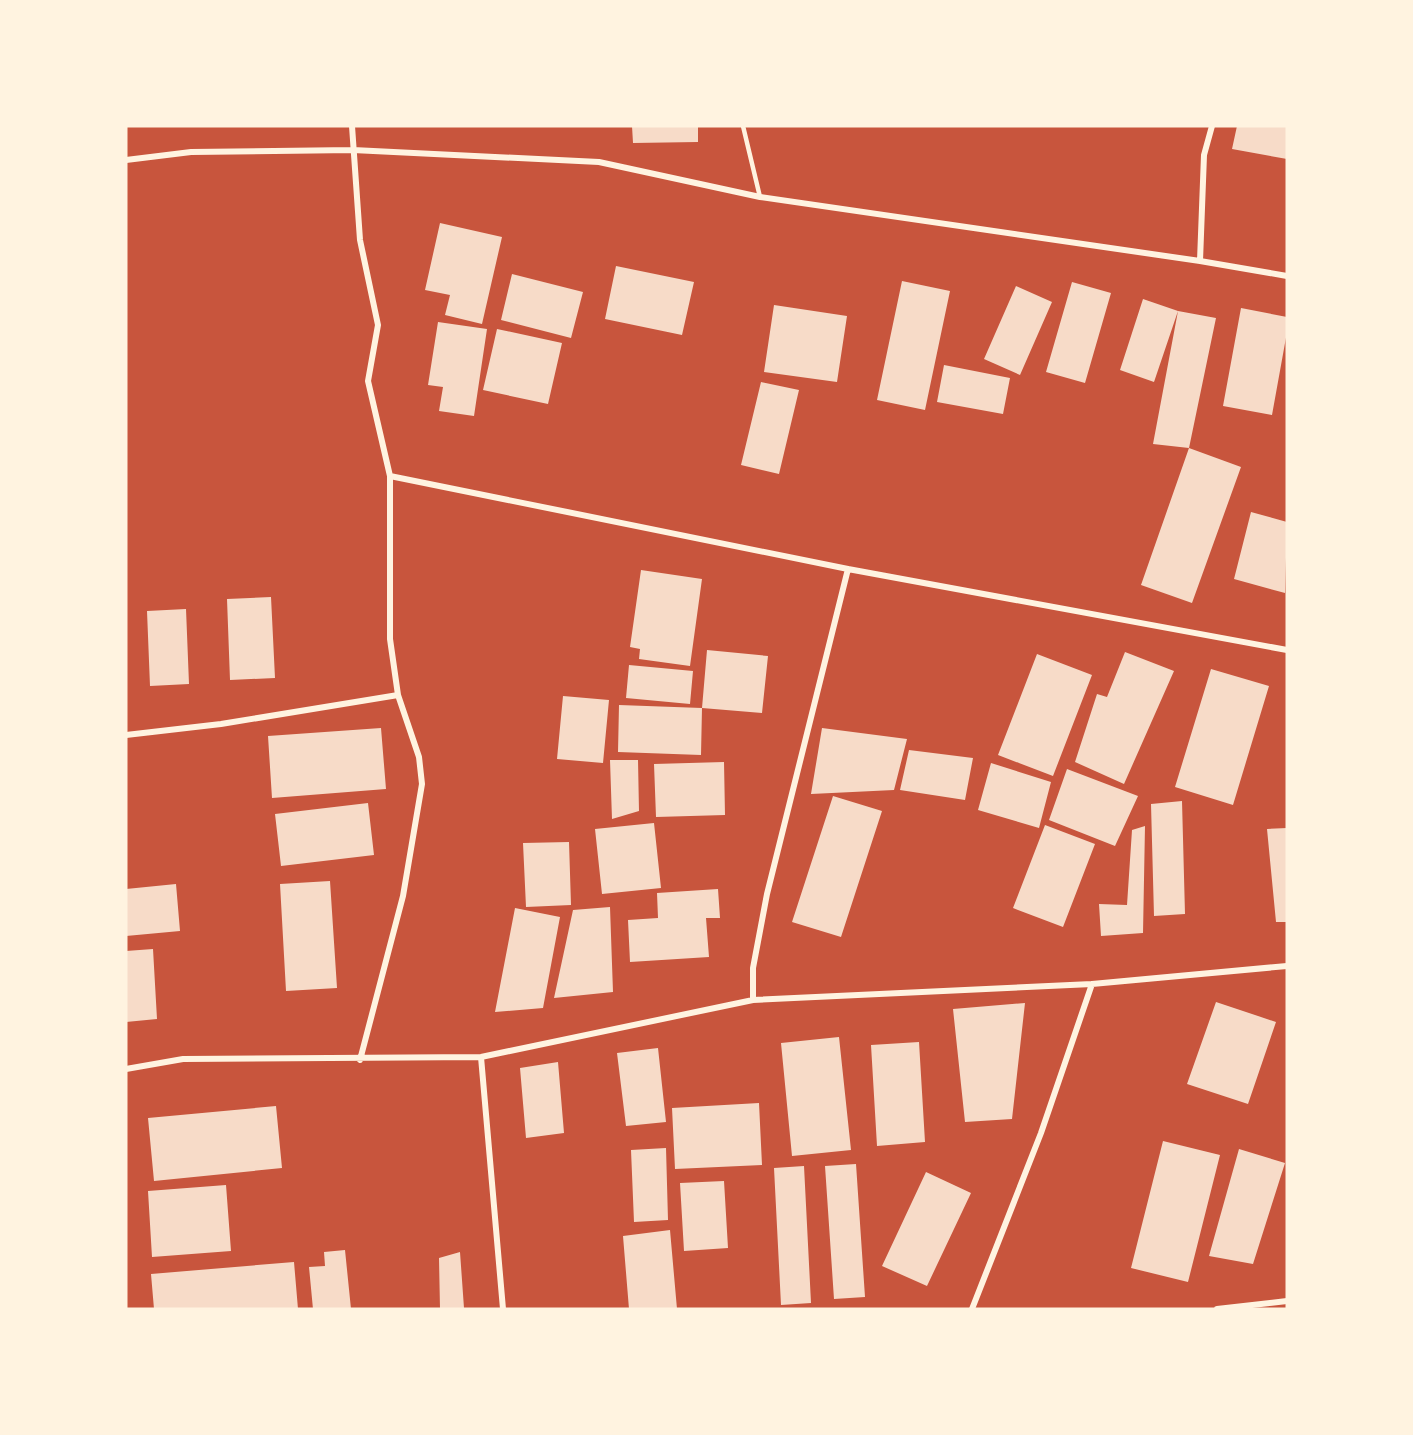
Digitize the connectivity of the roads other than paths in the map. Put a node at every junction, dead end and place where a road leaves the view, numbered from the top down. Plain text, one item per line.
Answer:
1 (352, 126) edge
2 (743, 126) edge
3 (1212, 126) edge
4 (354, 150) junction
5 (126, 160) edge
6 (760, 197) junction
7 (1200, 261) junction
8 (1287, 276) edge
9 (390, 476) junction
10 (848, 569) junction
11 (1287, 650) edge
12 (398, 695) junction
13 (126, 735) edge
14 (1287, 966) edge
15 (1092, 984) junction
16 (753, 1000) junction
17 (481, 1057) junction
18 (360, 1059) junction
19 (126, 1069) edge
20 (1287, 1301) edge
21 (1253, 1307) edge
22 (503, 1309) edge
23 (972, 1309) edge
24 (1217, 1309) edge

1 - 4 street
2 - 6 lane
3 - 7 street
4 - 5 street
4 - 6 street
4 - 9 street
6 - 7 street
7 - 8 street
9 - 10 street
9 - 12 street
10 - 11 street
10 - 16 street
12 - 13 street
12 - 18 street
14 - 15 street
15 - 16 street
15 - 23 street
16 - 17 street
17 - 18 street
17 - 22 street
18 - 19 street
20 - 21 street
21 - 24 street

